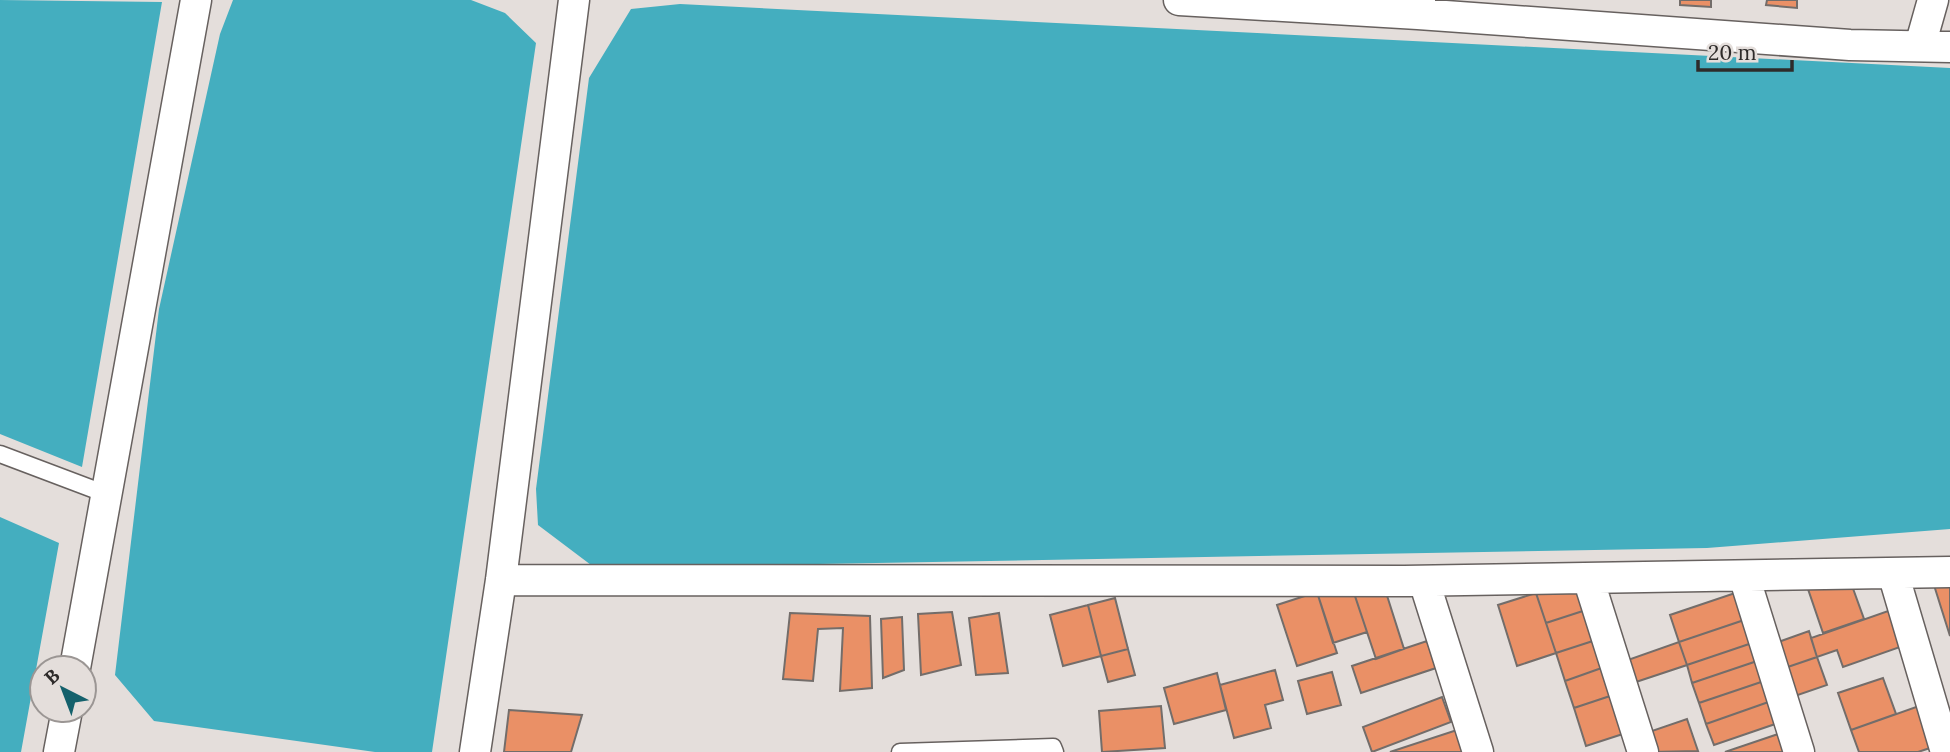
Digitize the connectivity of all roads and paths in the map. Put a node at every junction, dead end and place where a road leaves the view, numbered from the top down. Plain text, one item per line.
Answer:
1 (196, 0) edge
2 (574, 0) edge
3 (1179, 0) edge
4 (1933, 0) edge
5 (1264, 2) edge
6 (1419, 7) edge
7 (1920, 46) junction
8 (1950, 47) edge
9 (0, 454) edge
10 (106, 494) junction
11 (1950, 572) edge
12 (1893, 573) junction
13 (1744, 576) junction
14 (1588, 578) junction
15 (501, 580) junction
16 (1424, 581) junction
17 (77, 654) edge
18 (65, 724) edge
19 (60, 752) edge
20 (475, 752) edge
21 (900, 752) edge
22 (1055, 752) edge
23 (1478, 752) edge
24 (1643, 752) edge
25 (1799, 752) edge
26 (1946, 752) edge

1 - 10 street
2 - 15 street
3 - 5 street
4 - 7 street
5 - 6 street
6 - 7 street
7 - 8 street
9 - 10 lane
10 - 17 street
11 - 12 street
12 - 13 street
12 - 26 street
13 - 14 street
13 - 25 street
14 - 16 street
14 - 24 street
15 - 16 street
15 - 20 street
16 - 23 street
18 - 19 street
21 - 22 lane

